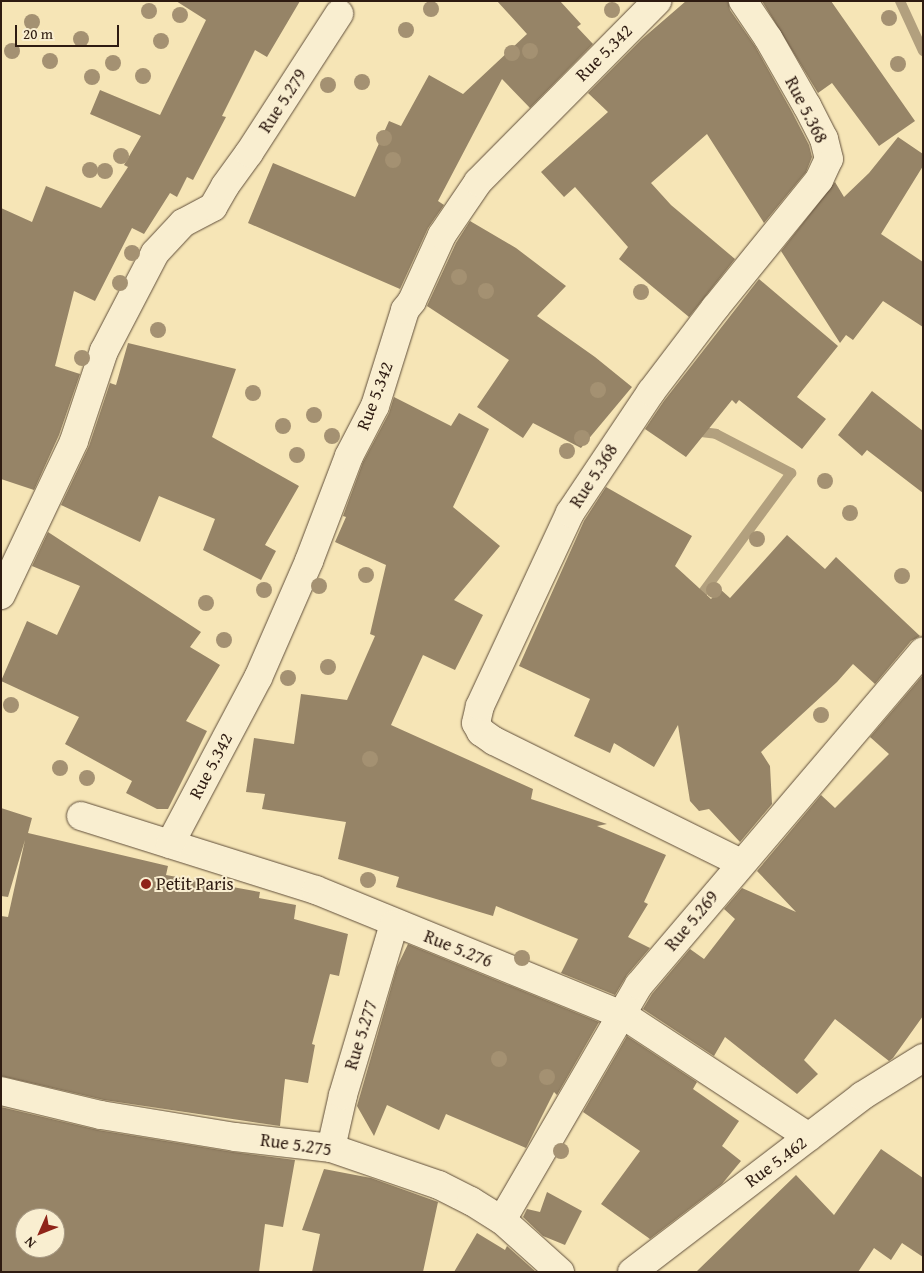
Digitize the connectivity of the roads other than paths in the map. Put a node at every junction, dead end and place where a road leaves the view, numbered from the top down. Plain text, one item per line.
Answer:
1 (656, 1) edge
2 (743, 1) edge
3 (339, 14) dead end
4 (1, 595) edge
5 (923, 651) edge
6 (81, 816) dead end
7 (170, 844) junction
8 (741, 862) junction
9 (394, 924) junction
10 (623, 1015) junction
11 (923, 1058) edge
12 (1, 1091) edge
13 (809, 1137) junction
14 (331, 1148) junction
15 (502, 1220) junction
16 (560, 1272) edge
17 (632, 1272) edge

1 - 7 street, Rue 5.342
2 - 8 street, Rue 5.368
3 - 4 street, Rue 5.279
5 - 8 street, Rue 5.269
6 - 7 street, Rue 5.276
7 - 9 street, Rue 5.276
8 - 10 street, Rue 5.269
9 - 10 street, Rue 5.276
9 - 14 street, Rue 5.277
10 - 13 street, Rue 5.276
10 - 15 street, Rue 5.269
11 - 13 street, Rue 5.462
12 - 14 street, Rue 5.275
13 - 17 street, Rue 5.462
14 - 15 street, Rue 5.275
15 - 16 street, Rue 5.275

